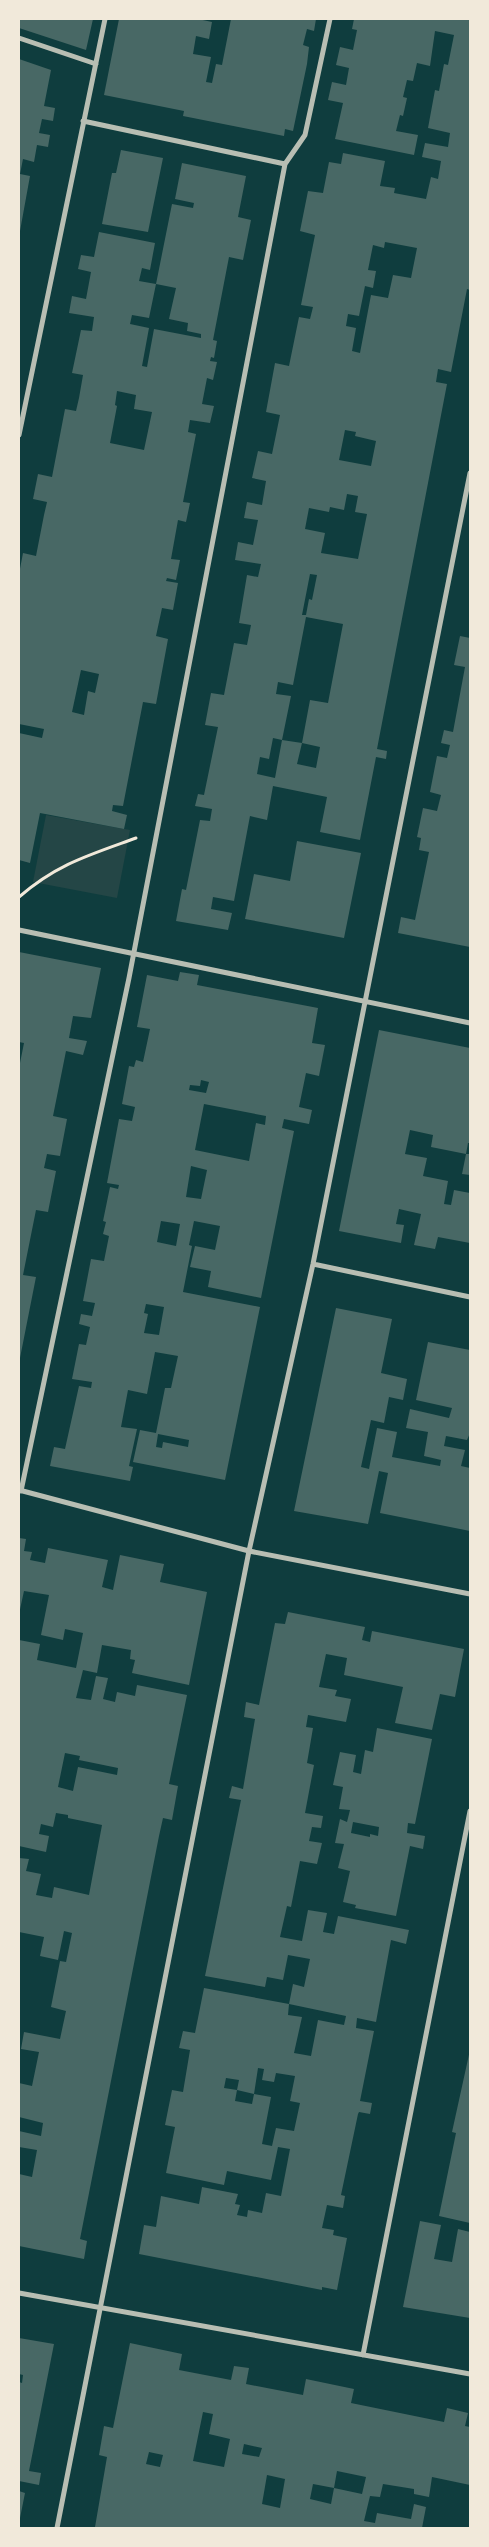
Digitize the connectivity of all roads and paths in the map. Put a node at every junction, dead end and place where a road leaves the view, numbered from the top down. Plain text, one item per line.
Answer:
1 (105, 19) edge
2 (330, 19) edge
3 (19, 38) edge
4 (96, 64) junction
5 (83, 121) junction
6 (285, 164) junction
7 (19, 435) edge
8 (470, 473) edge
9 (157, 830) junction
10 (19, 897) edge
11 (19, 930) edge
12 (134, 952) junction
13 (365, 1002) junction
14 (470, 1023) edge
15 (313, 1264) junction
16 (470, 1297) edge
17 (20, 1491) edge
18 (249, 1551) junction
19 (470, 1594) edge
20 (470, 1811) edge
21 (19, 2293) edge
22 (100, 2308) junction
23 (362, 2355) junction
24 (470, 2374) edge
25 (57, 2528) edge

1 - 4 street
2 - 6 street
3 - 4 street
4 - 5 street
5 - 6 street
5 - 7 street
6 - 9 street
8 - 13 street
9 - 10 path
9 - 12 street
11 - 12 street
12 - 13 street
12 - 17 street
13 - 14 street
13 - 15 street
15 - 16 street
15 - 18 street
17 - 18 street
18 - 19 street
18 - 22 street
20 - 23 street
21 - 22 street
22 - 23 street
22 - 25 street
23 - 24 street

